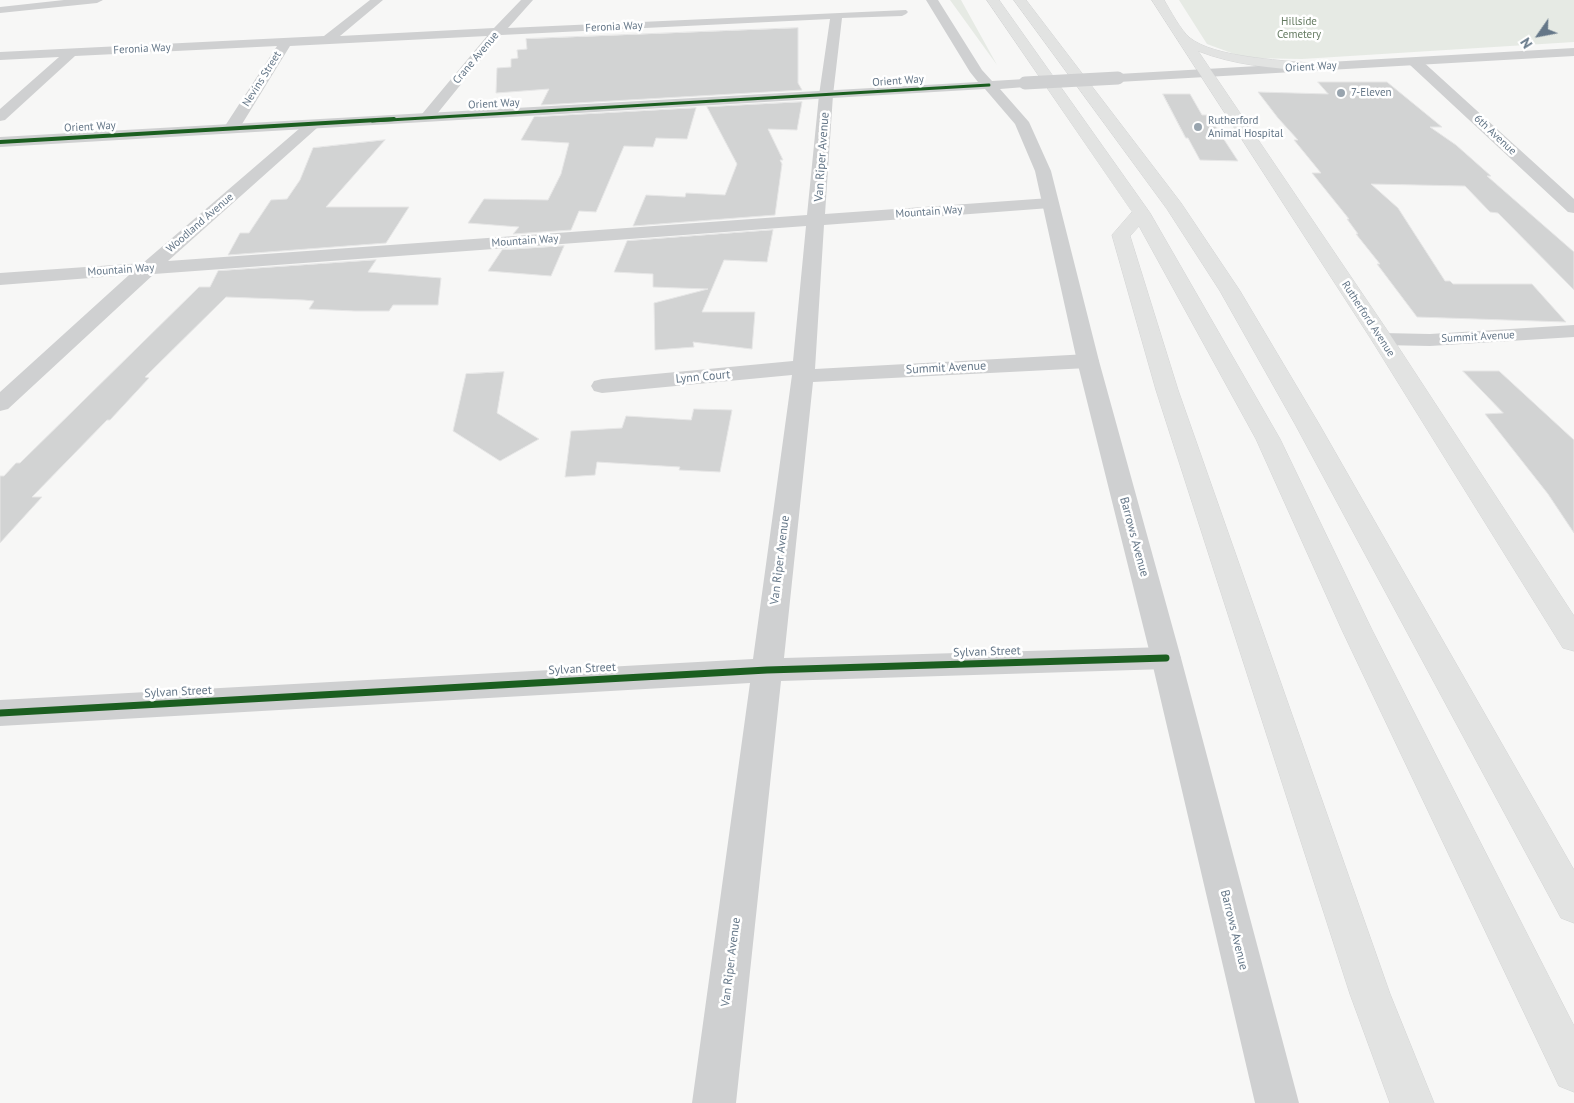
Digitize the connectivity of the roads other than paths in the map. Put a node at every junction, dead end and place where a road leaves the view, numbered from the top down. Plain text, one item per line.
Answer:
1 (97, 0) edge
2 (377, 0) edge
3 (526, 0) edge
4 (932, 0) edge
5 (993, 0) edge
6 (1020, 0) edge
7 (1158, 0) edge
8 (0, 10) edge
9 (902, 12) dead end
10 (836, 16) junction
11 (496, 33) junction
12 (1184, 40) junction
13 (326, 41) junction
14 (285, 43) junction
15 (1574, 52) edge
16 (71, 53) junction
17 (0, 56) edge
18 (1415, 62) junction
19 (1309, 67) junction
20 (1206, 73) junction
21 (989, 85) junction
22 (826, 95) junction
23 (0, 117) edge
24 (427, 117) junction
25 (312, 125) junction
26 (231, 129) junction
27 (0, 142) edge
28 (1050, 202) junction
29 (1574, 208) edge
30 (1141, 214) junction
31 (817, 221) junction
32 (149, 268) junction
33 (0, 279) edge
34 (1574, 331) edge
35 (1382, 339) junction
36 (1088, 361) junction
37 (804, 372) junction
38 (602, 386) dead end
39 (0, 404) edge
40 (1574, 640) edge
41 (1166, 658) junction
42 (767, 670) junction
43 (0, 713) edge
44 (1574, 906) edge
45 (1574, 1071) edge
46 (714, 1103) edge
47 (1277, 1103) edge
48 (1412, 1103) edge

1 - 8 street
2 - 13 street
3 - 11 street, Crane Avenue
4 - 21 street, Barrows Avenue
5 - 30 main road
6 - 44 main road
7 - 12 main road, Rutherford Avenue
9 - 10 street, Feronia Way
10 - 11 street, Feronia Way
10 - 22 street, Van Riper Avenue
11 - 13 street, Feronia Way
11 - 24 street, Crane Avenue
12 - 19 main road
12 - 20 main road, Rutherford Avenue
13 - 14 street, Nevins Street
14 - 16 street, Feronia Way
14 - 26 street, Nevins Street
15 - 18 street, Orient Way
16 - 17 street, Feronia Way
16 - 23 street
18 - 19 street, Orient Way
18 - 29 street, 6th Avenue
19 - 20 street, Orient Way
20 - 21 street, Orient Way, bridge
20 - 35 main road, Rutherford Avenue
21 - 22 street, Orient Way
21 - 28 street, Barrows Avenue
22 - 24 street, Orient Way
22 - 31 street, Van Riper Avenue
24 - 25 street, Orient Way
25 - 26 street, Orient Way
25 - 32 street, Woodland Avenue
26 - 27 street, Orient Way
28 - 31 street, Mountain Way
28 - 36 street, Barrows Avenue
30 - 45 main road
30 - 48 main road
31 - 32 street, Mountain Way
31 - 37 street, Van Riper Avenue
32 - 33 street, Mountain Way
32 - 39 street, Woodland Avenue
34 - 35 street, Summit Avenue
35 - 40 main road, Rutherford Avenue
36 - 37 street, Summit Avenue
36 - 41 street, Barrows Avenue
37 - 38 street, Lynn Court
37 - 42 street, Van Riper Avenue
41 - 42 street, Sylvan Street
41 - 47 street, Barrows Avenue
42 - 43 street, Sylvan Street
42 - 46 street, Van Riper Avenue

